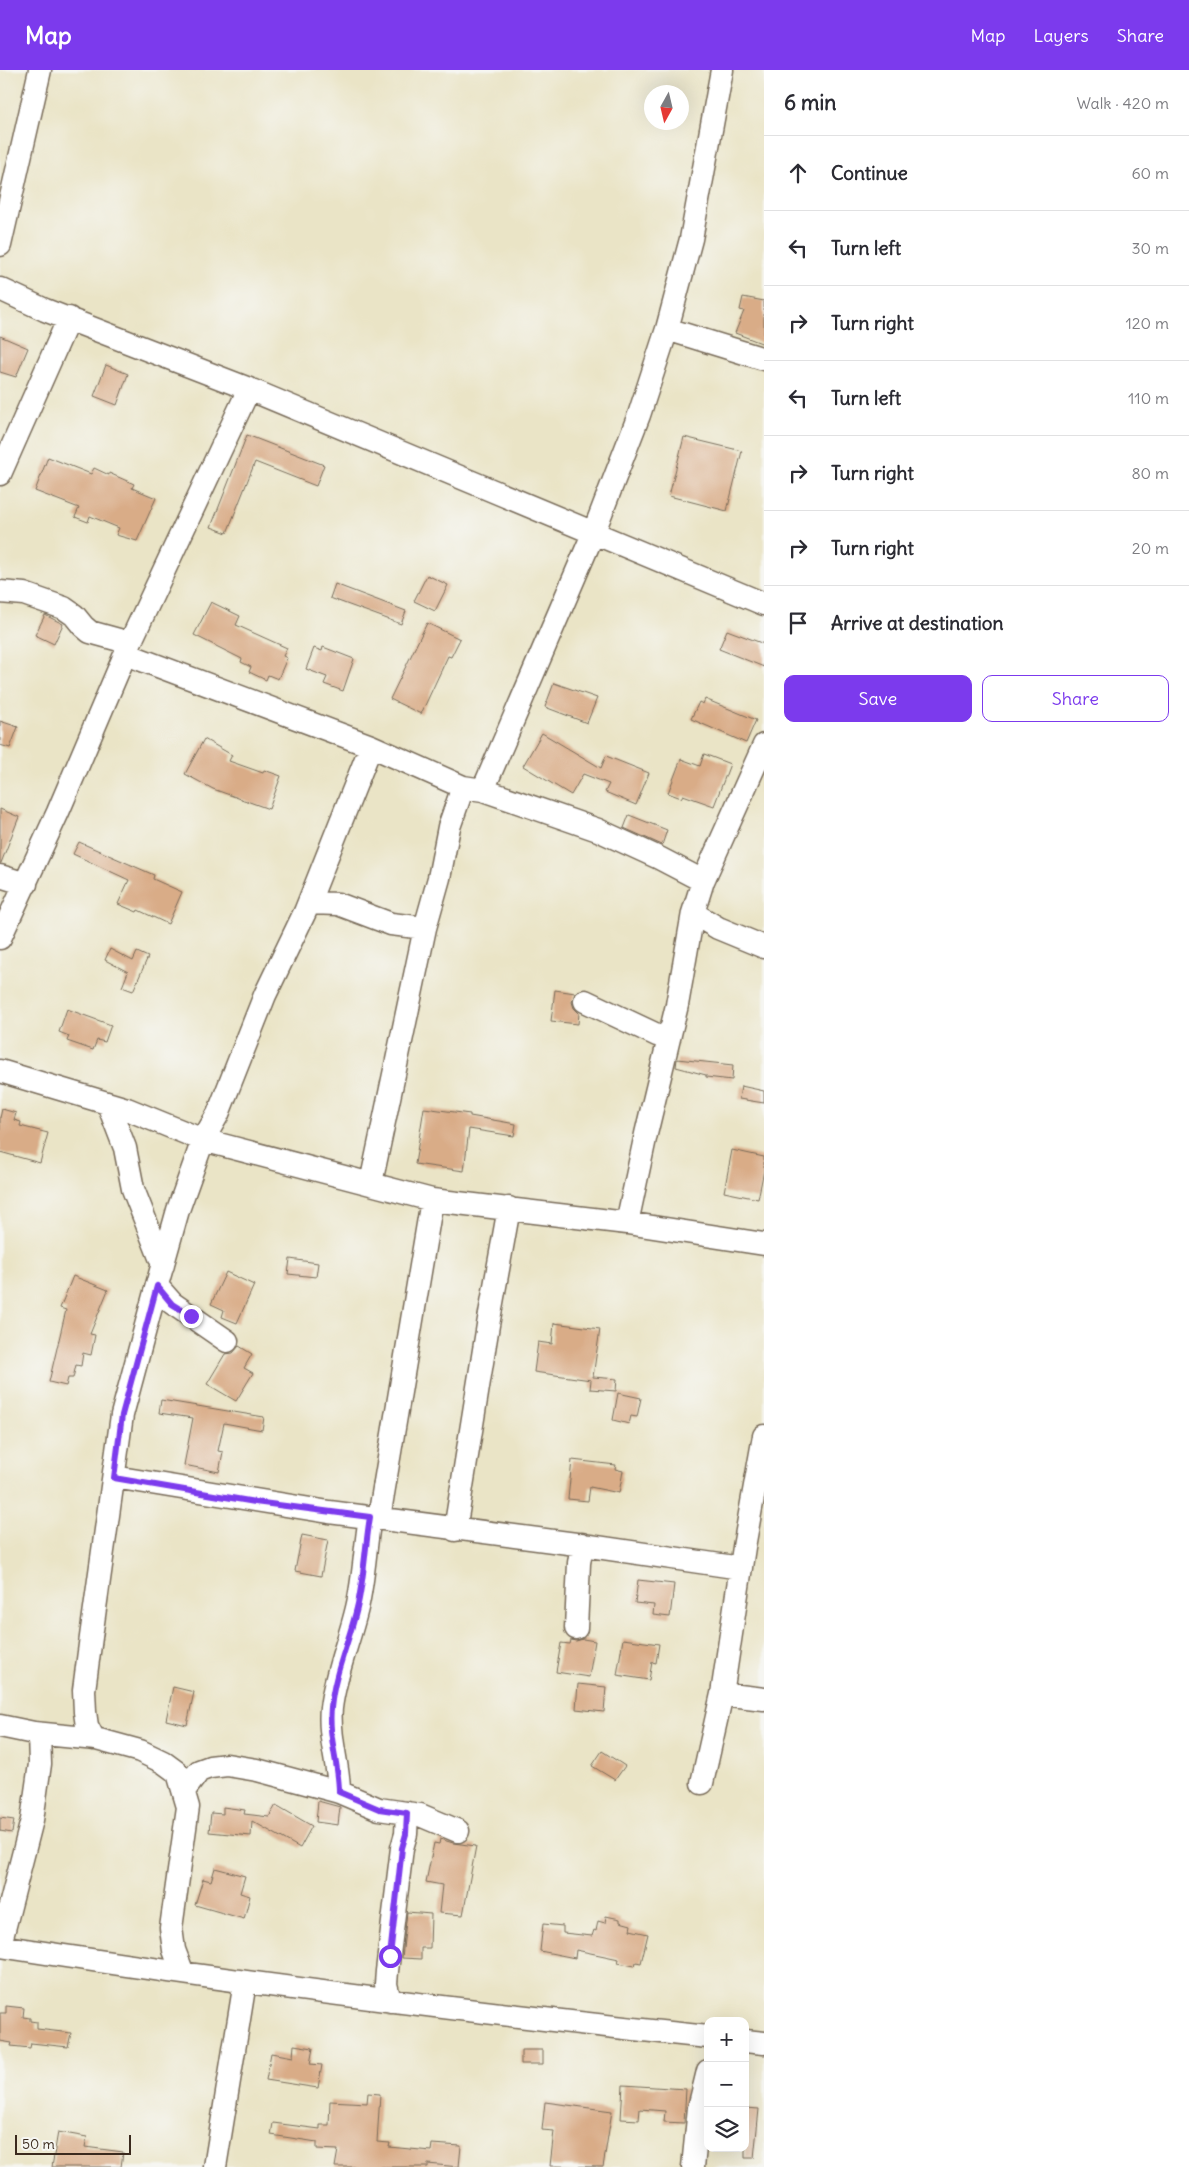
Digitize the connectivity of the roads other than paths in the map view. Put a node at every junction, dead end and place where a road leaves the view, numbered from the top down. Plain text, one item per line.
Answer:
1 (40, 70) edge
2 (722, 70) edge
3 (0, 245) edge
4 (0, 289) edge
5 (70, 318) junction
6 (667, 329) junction
7 (764, 359) edge
8 (249, 389) junction
9 (0, 474) edge
10 (593, 534) junction
11 (0, 592) edge
12 (764, 604) edge
13 (128, 649) junction
14 (764, 745) edge
15 (371, 746) junction
16 (473, 788) junction
17 (0, 876) edge
18 (703, 881) junction
19 (26, 884) junction
20 (309, 903) junction
21 (693, 913) junction
22 (425, 928) junction
23 (0, 938) edge
24 (764, 947) edge
25 (585, 1001) dead end
26 (669, 1038) junction
27 (0, 1071) edge
28 (108, 1104) junction
29 (203, 1140) junction
30 (370, 1183) junction
31 (432, 1200) junction
32 (509, 1208) junction
33 (627, 1223) junction
34 (764, 1244) edge
35 (160, 1276) junction
36 (227, 1341) dead end
37 (764, 1436) edge
38 (114, 1478) junction
39 (374, 1518) junction
40 (455, 1530) junction
41 (582, 1544) junction
42 (741, 1568) junction
43 (576, 1628) dead end
44 (722, 1694) junction
45 (764, 1699) edge
46 (85, 1712) junction
47 (0, 1726) edge
48 (46, 1735) junction
49 (94, 1739) junction
50 (702, 1782) dead end
51 (184, 1791) junction
52 (339, 1792) junction
53 (407, 1813) junction
54 (458, 1831) dead end
55 (0, 1945) edge
56 (182, 1972) junction
57 (245, 1982) junction
58 (390, 2002) junction
59 (704, 2037) edge
60 (749, 2041) edge
61 (764, 2043) edge
62 (704, 2090) edge
63 (215, 2167) edge
64 (693, 2167) edge

1 - 3 street
2 - 6 street
4 - 5 street
5 - 8 street
5 - 9 street
6 - 7 street
6 - 10 street
8 - 10 street
8 - 13 street
10 - 12 street
10 - 16 street
11 - 13 street
13 - 15 street
13 - 19 street
14 - 18 street
15 - 16 street
15 - 20 street
16 - 18 street
16 - 22 street
17 - 19 street
18 - 21 street
19 - 23 street
20 - 22 street
20 - 29 street
21 - 24 street
21 - 26 street
22 - 30 street
25 - 26 street
26 - 33 street
27 - 28 street
28 - 29 street
28 - 35 street
29 - 30 street
29 - 35 street
30 - 31 street
31 - 32 street
31 - 39 street
32 - 33 street
32 - 40 street
33 - 34 street
35 - 36 street
35 - 38 street
37 - 42 street
38 - 39 street
38 - 46 street
39 - 40 street
39 - 52 street
40 - 41 street
41 - 42 street
41 - 43 street
42 - 44 street
44 - 45 street
44 - 50 street
46 - 48 street
46 - 49 street
47 - 48 street
48 - 49 street
48 - 55 street
49 - 51 street
51 - 52 street
51 - 56 street
52 - 53 street
53 - 54 street
53 - 58 street
55 - 56 street
56 - 57 street
57 - 58 street
57 - 63 street
58 - 59 street
60 - 61 street
62 - 64 street

